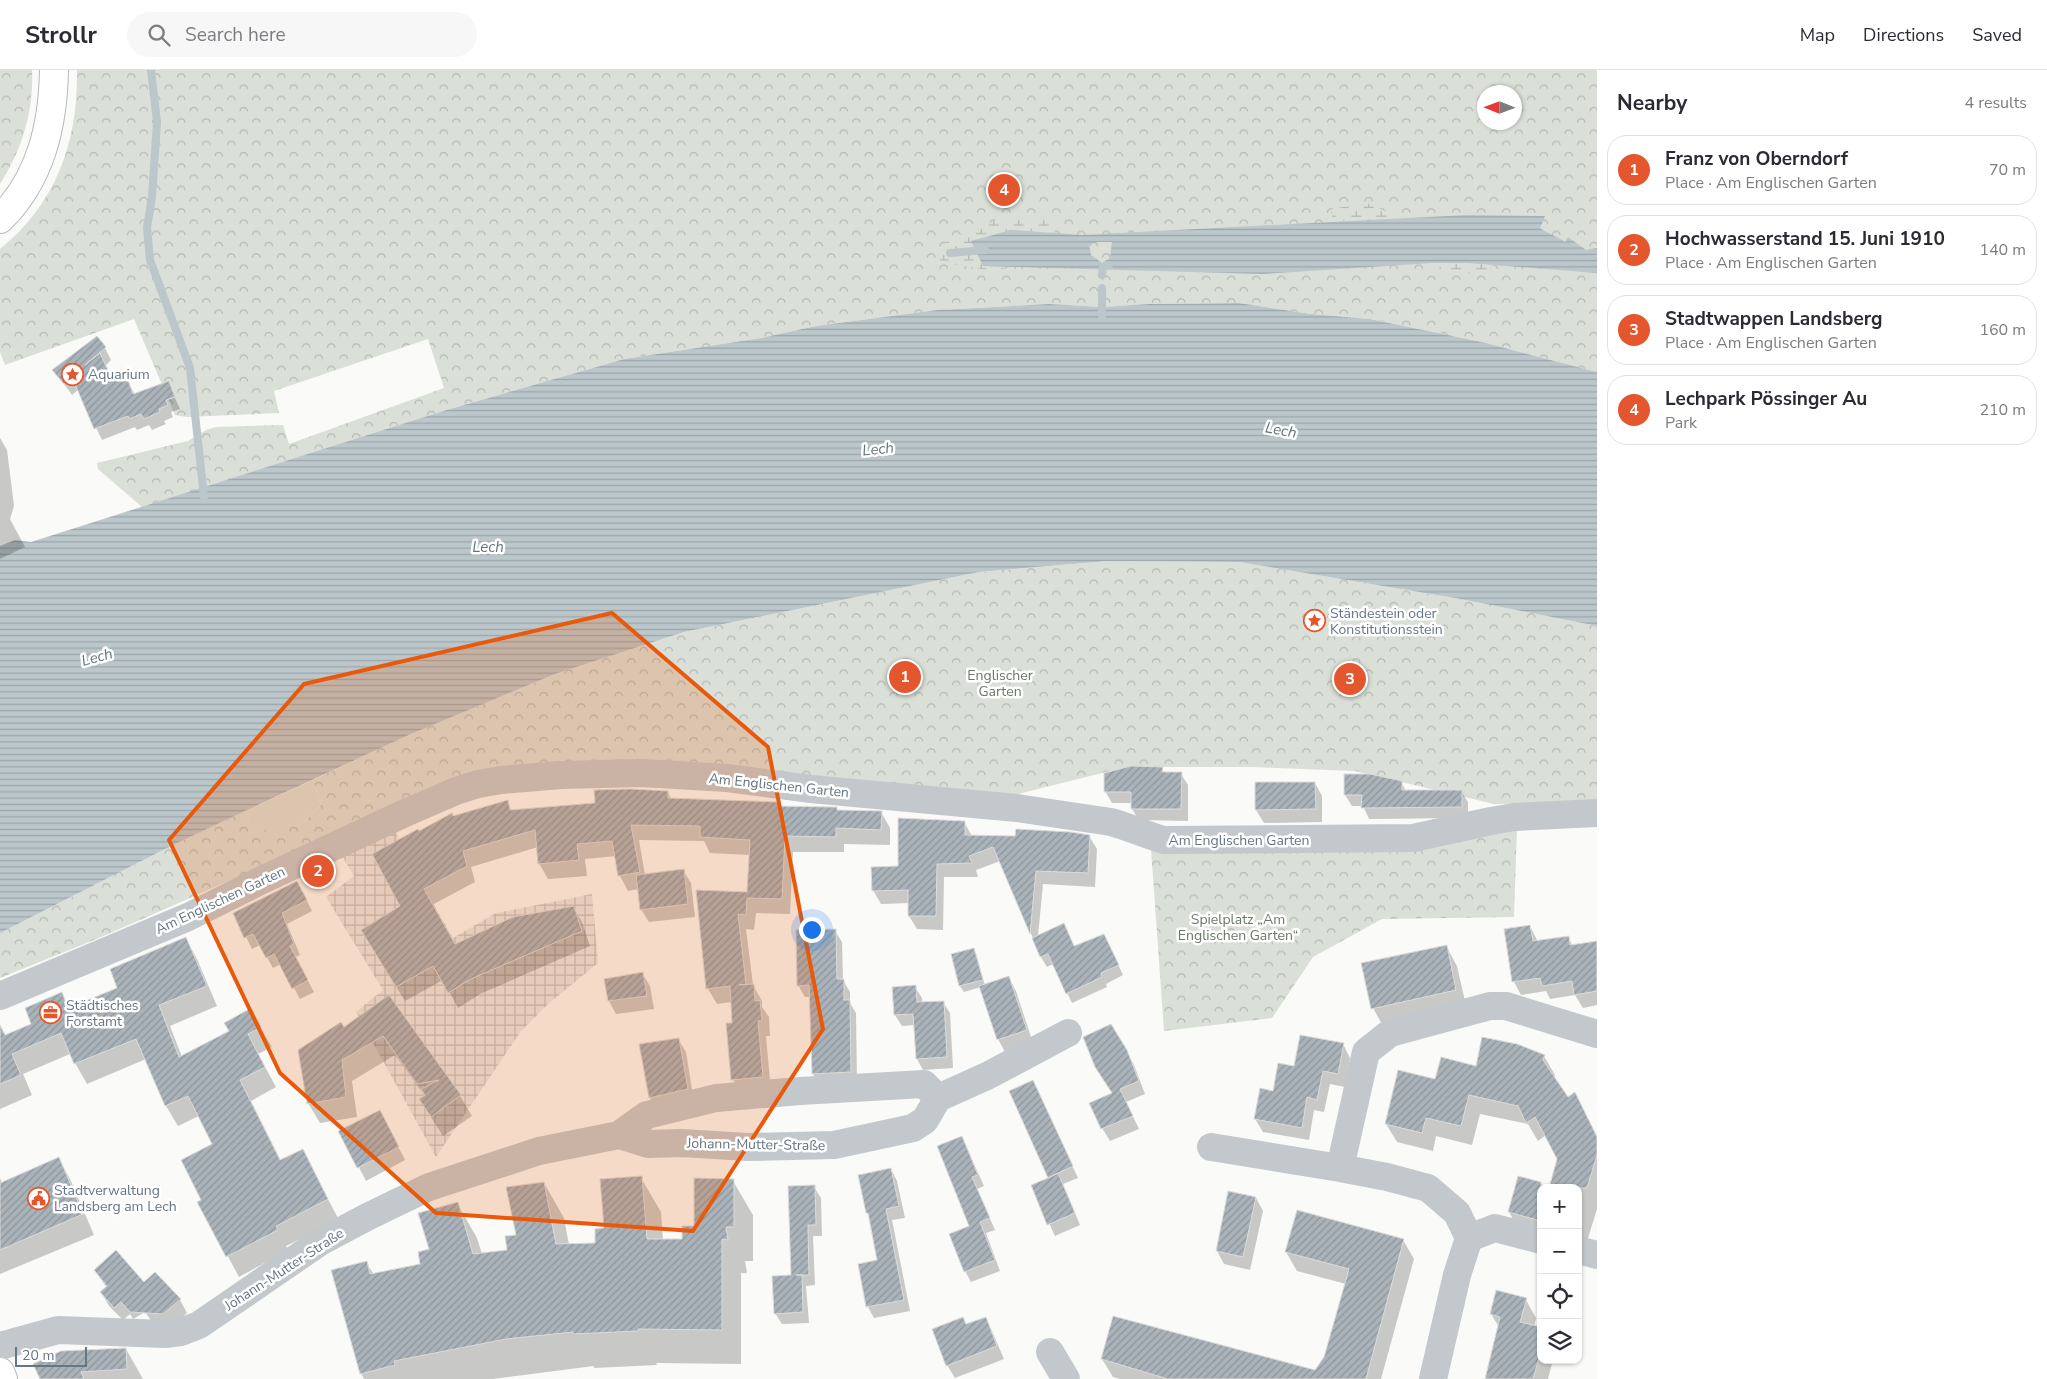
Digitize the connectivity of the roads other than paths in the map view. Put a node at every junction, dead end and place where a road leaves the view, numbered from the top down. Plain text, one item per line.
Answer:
1 (54, 70) edge
2 (0, 219) edge
3 (1597, 813) edge
4 (0, 996) edge
5 (1068, 1033) dead end
6 (1597, 1034) edge
7 (938, 1098) junction
8 (619, 1135) junction
9 (1211, 1147) dead end
10 (1340, 1168) junction
11 (1469, 1238) junction
12 (1537, 1239) edge
13 (1582, 1251) edge
14 (1597, 1255) edge
15 (0, 1346) edge
16 (1050, 1352) dead end
17 (0, 1372) edge
18 (3, 1379) edge
19 (1066, 1379) edge
20 (1433, 1379) edge

1 - 2 main road
3 - 4 street, Am Englischen Garten
5 - 7 street
6 - 10 street
7 - 8 street, Johann-Mutter-Straße
7 - 8 street, Johann-Mutter-Straße
8 - 15 street, Johann-Mutter-Straße
9 - 10 street
10 - 11 street
11 - 12 street
11 - 20 street
13 - 14 street
16 - 19 street
17 - 18 main road

